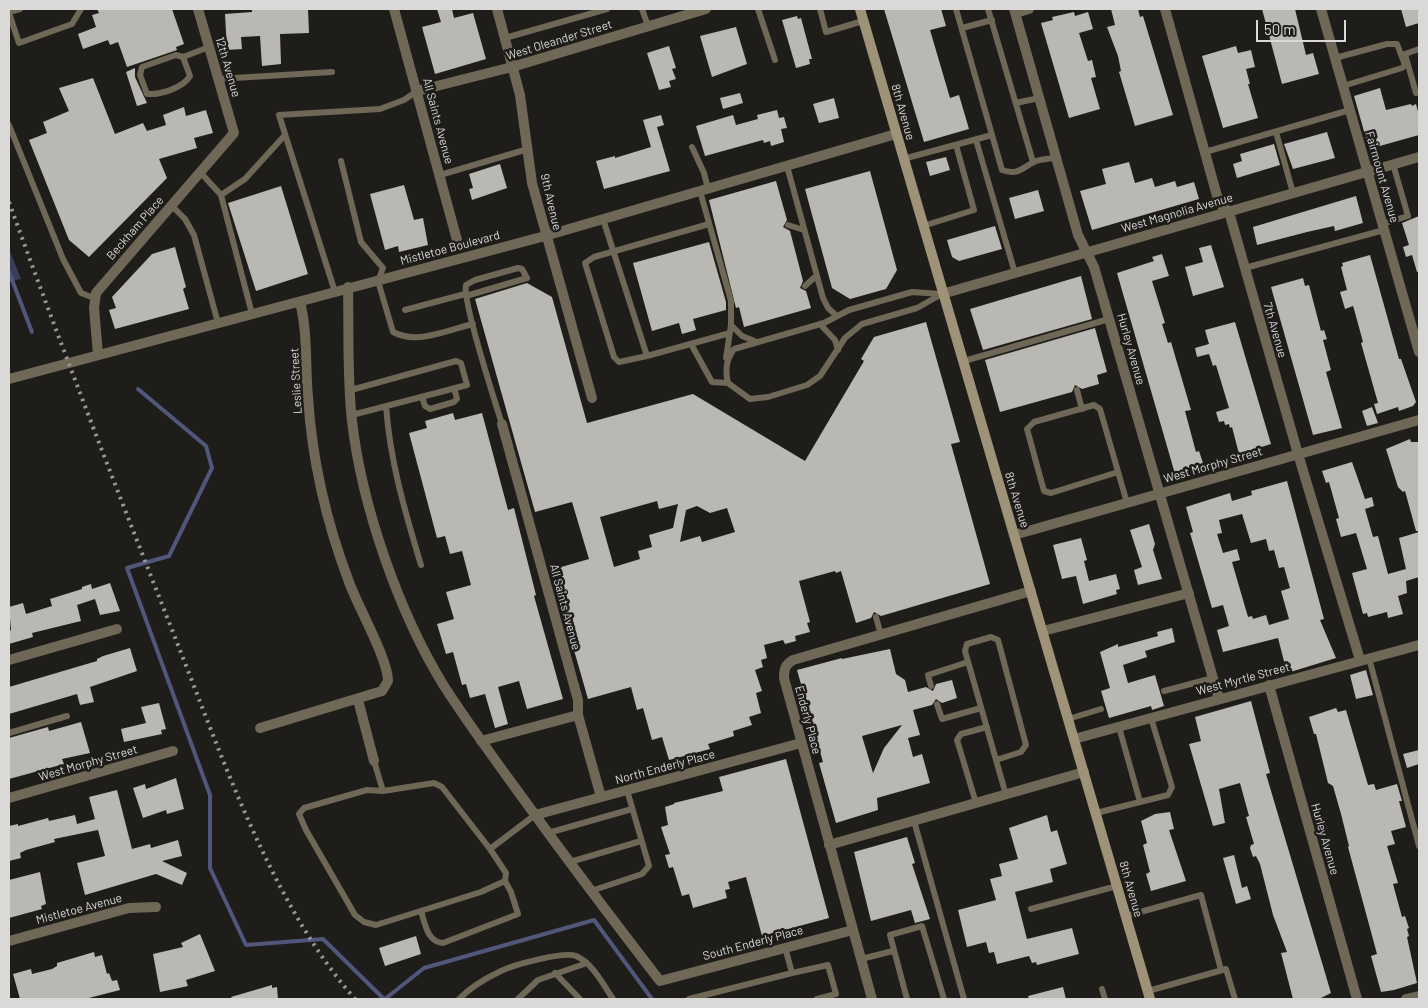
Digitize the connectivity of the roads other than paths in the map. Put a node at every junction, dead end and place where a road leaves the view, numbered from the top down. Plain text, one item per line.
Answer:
1 (20, 9) edge
2 (81, 9) edge
3 (198, 9) edge
4 (394, 9) edge
5 (497, 9) edge
6 (607, 9) edge
7 (642, 9) edge
8 (706, 9) edge
9 (758, 9) edge
10 (820, 9) edge
11 (860, 9) edge
12 (956, 9) edge
13 (988, 9) edge
14 (1029, 9) edge
15 (1165, 9) edge
16 (1321, 9) edge
17 (1014, 11) edge
18 (9, 13) edge
19 (992, 20) junction
20 (863, 21) junction
21 (648, 26) junction
22 (962, 28) junction
23 (505, 38) junction
24 (209, 47) junction
25 (1419, 49) edge
26 (184, 57) junction
27 (1335, 58) junction
28 (775, 60) dead end
29 (512, 67) junction
30 (332, 72) dead end
31 (218, 79) junction
32 (1343, 86) junction
33 (417, 91) junction
34 (1419, 92) edge
35 (1039, 98) junction
36 (1016, 103) junction
37 (1350, 110) junction
38 (9, 125) edge
39 (1276, 132) junction
40 (234, 133) joint
41 (896, 134) junction
42 (285, 135) junction
43 (992, 135) junction
44 (976, 140) junction
45 (956, 145) junction
46 (692, 148) dead end
47 (528, 149) junction
48 (1205, 152) junction
49 (1419, 157) edge
50 (1056, 158) junction
51 (903, 159) junction
52 (341, 161) dead end
53 (1033, 162) junction
54 (1393, 164) junction
55 (786, 166) junction
56 (200, 172) junction
57 (1368, 172) junction
58 (440, 175) junction
59 (704, 190) junction
60 (1293, 193) junction
61 (221, 195) junction
62 (171, 205) junction
63 (1228, 212) junction
64 (603, 219) junction
65 (709, 224) junction
66 (788, 225) dead end
67 (923, 226) junction
68 (1383, 227) junction
69 (804, 230) junction
70 (546, 236) junction
71 (457, 240) dead end
72 (614, 251) junction
73 (1086, 252) junction
74 (1245, 268) junction
75 (1015, 273) junction
76 (816, 276) junction
77 (378, 281) junction
78 (805, 286) dead end
79 (348, 288) junction
80 (335, 292) junction
81 (942, 294) junction
82 (466, 295) junction
83 (94, 298) junction
84 (300, 302) junction
85 (405, 310) dead end
86 (252, 314) junction
87 (837, 316) junction
88 (1109, 319) junction
89 (218, 323) junction
90 (473, 324) junction
91 (820, 324) junction
92 (731, 325) junction
93 (730, 333) junction
94 (756, 342) junction
95 (691, 344) junction
96 (838, 350) junction
97 (1419, 352) edge
98 (98, 354) junction
99 (647, 356) junction
100 (964, 361) junction
101 (726, 368) junction
102 (9, 379) edge
103 (728, 383) junction
104 (454, 388) junction
105 (351, 390) junction
106 (1077, 390) dead end
107 (422, 397) junction
108 (592, 398) dead end
109 (386, 406) junction
110 (1082, 409) junction
111 (352, 416) junction
112 (1419, 420) edge
113 (502, 424) joint
114 (1298, 454) junction
115 (1118, 472) junction
116 (1160, 494) junction
117 (1127, 503) junction
118 (1014, 535) junction
119 (421, 565) dead end
120 (1031, 591) junction
121 (1189, 593) junction
122 (876, 617) dead end
123 (117, 629) dead end
124 (1043, 631) junction
125 (881, 634) junction
126 (1419, 645) edge
127 (1364, 659) junction
128 (9, 660) edge
129 (968, 662) junction
130 (1213, 678) junction
131 (1269, 685) junction
132 (931, 686) dead end
133 (1164, 691) dead end
134 (1220, 699) junction
135 (358, 700) junction
136 (937, 704) dead end
137 (981, 708) junction
138 (1100, 709) dead end
139 (578, 714) junction
140 (67, 716) dead end
141 (1068, 718) junction
142 (1151, 718) junction
143 (987, 727) junction
144 (1119, 727) junction
145 (260, 728) dead end
146 (9, 733) edge
147 (1074, 739) junction
148 (481, 742) junction
149 (801, 744) junction
150 (173, 751) dead end
151 (996, 760) junction
152 (374, 761) joint
153 (1084, 772) junction
154 (626, 790) junction
155 (382, 792) junction
156 (1006, 794) junction
157 (601, 797) junction
158 (9, 798) edge
159 (1140, 802) junction
160 (976, 803) junction
161 (632, 809) junction
162 (1096, 813) junction
163 (535, 815) junction
164 (914, 821) junction
165 (548, 834) junction
166 (641, 840) junction
167 (829, 845) junction
168 (1419, 846) edge
169 (490, 850) junction
170 (570, 862) junction
171 (505, 881) junction
172 (1117, 886) junction
173 (591, 891) junction
174 (156, 907) dead end
175 (1031, 909) dead end
176 (421, 911) junction
177 (1126, 916) junction
178 (853, 930) junction
179 (9, 941) edge
180 (785, 947) junction
181 (894, 951) junction
182 (861, 959) junction
183 (587, 963) junction
184 (1221, 970) junction
185 (555, 972) junction
186 (792, 974) junction
187 (1102, 989) dead end
188 (1149, 995) edge
189 (1419, 996) edge
190 (837, 997) edge
191 (459, 999) edge
192 (518, 999) edge
193 (580, 999) edge
194 (613, 999) edge
195 (689, 999) edge
196 (816, 999) edge
197 (872, 999) edge
198 (907, 999) edge
199 (944, 999) edge
200 (964, 999) edge
201 (1105, 999) edge
202 (1235, 999) edge
203 (1357, 999) edge
204 (1406, 999) edge

1 - 18 lane
2 - 18 lane
3 - 24 street, 12th Avenue
4 - 33 street, All Saints Avenue
5 - 23 street, 9th Avenue
6 - 23 lane
7 - 21 lane
8 - 21 street, West Oleander Street
9 - 28 lane
10 - 20 lane
11 - 20 main road, 8th Avenue
12 - 22 lane
13 - 19 lane
14 - 17 street
15 - 48 street, 7th Avenue
16 - 27 street, Fairmount Avenue
17 - 35 street, Hurley Avenue
19 - 22 lane
19 - 36 lane
20 - 41 main road, 8th Avenue
21 - 29 street, West Oleander Street
22 - 43 lane
23 - 29 street, 9th Avenue
24 - 26 lane
24 - 31 street, 12th Avenue
25 - 34 lane
26 - 26 lane
27 - 32 street, Fairmount Avenue
27 - 32 lane
29 - 33 street, West Oleander Street
29 - 47 street, 9th Avenue
30 - 31 lane
31 - 40 street, 12th Avenue
32 - 37 street, Fairmount Avenue
33 - 42 lane
33 - 58 street, All Saints Avenue
35 - 36 lane
35 - 50 street, Hurley Avenue
36 - 53 lane
37 - 39 lane
37 - 57 street, Fairmount Avenue
38 - 83 lane
39 - 48 lane
39 - 60 lane
40 - 56 street, Beckham Place
41 - 51 main road, 8th Avenue
41 - 55 street, Mistletoe Boulevard
42 - 61 lane
42 - 80 lane
43 - 44 lane
43 - 53 lane
44 - 45 lane
44 - 75 lane
45 - 51 lane
45 - 67 lane
46 - 59 lane
47 - 58 lane
47 - 70 street, 9th Avenue
48 - 63 street, 7th Avenue
49 - 54 street, West Magnolia Avenue
50 - 53 lane
50 - 73 street, Hurley Avenue
51 - 67 main road, 8th Avenue
52 - 77 lane
54 - 57 street, West Magnolia Avenue
54 - 68 lane
55 - 59 street, Mistletoe Boulevard
55 - 69 lane
56 - 61 lane
56 - 62 street, Beckham Place
57 - 60 street, West Magnolia Avenue
57 - 68 street, Fairmount Avenue
58 - 71 street, All Saints Avenue
59 - 64 street, Mistletoe Boulevard
59 - 65 lane
60 - 63 street, West Magnolia Avenue
61 - 86 lane
62 - 83 street, Beckham Place
62 - 89 lane
63 - 73 street, West Magnolia Avenue
63 - 74 street, 7th Avenue
64 - 70 street, Mistletoe Boulevard
64 - 72 lane
65 - 72 lane
65 - 92 lane
66 - 69 lane
67 - 81 main road, 8th Avenue
68 - 74 lane
68 - 97 street, Fairmount Avenue
69 - 76 lane
70 - 77 street, Mistletoe Boulevard
70 - 108 street, 9th Avenue
72 - 99 lane
72 - 99 lane
73 - 75 street, West Magnolia Avenue
73 - 88 street, Hurley Avenue
74 - 114 street, 7th Avenue
75 - 81 street, West Magnolia Avenue
76 - 78 lane
76 - 87 lane
77 - 79 street, Mistletoe Boulevard
77 - 90 lane
79 - 80 street, Mistletoe Boulevard
79 - 105 street
80 - 84 street, Mistletoe Boulevard
81 - 87 lane
81 - 96 lane
81 - 100 main road, 8th Avenue
82 - 82 lane
82 - 85 lane
82 - 90 lane
83 - 98 street
84 - 86 street, Mistletoe Boulevard
84 - 135 street, Leslie Street
86 - 89 street, Mistletoe Boulevard
87 - 91 lane
88 - 100 lane
88 - 116 street, Hurley Avenue
89 - 98 street, Mistletoe Boulevard
90 - 113 lane
91 - 94 lane
91 - 96 lane
92 - 93 lane
92 - 94 lane
93 - 95 lane
93 - 101 lane
94 - 101 lane
95 - 99 lane
95 - 103 lane
96 - 103 lane
98 - 102 street, Mistletoe Boulevard
100 - 118 main road, 8th Avenue
101 - 103 lane
104 - 105 lane
104 - 107 lane
104 - 107 lane
105 - 111 street
106 - 110 lane
107 - 109 lane
109 - 111 lane
109 - 119 lane
110 - 115 lane
110 - 115 lane
111 - 148 street
112 - 114 street, West Morphy Street
113 - 139 street, All Saints Avenue
114 - 116 street, West Morphy Street
114 - 127 street, 7th Avenue
115 - 117 lane
116 - 117 street, West Morphy Street
116 - 121 street, Hurley Avenue
117 - 118 street, West Morphy Street
118 - 120 main road, 8th Avenue
120 - 124 main road, 8th Avenue
120 - 125 street, Enderly Place
121 - 124 street
121 - 130 street, Hurley Avenue
122 - 125 lane
123 - 128 street
124 - 141 main road, 8th Avenue
125 - 149 street, Enderly Place
126 - 127 street, West Myrtle Street
127 - 131 street, West Myrtle Street
127 - 168 lane
129 - 132 lane
129 - 137 lane
129 - 151 lane
130 - 133 lane
130 - 134 street, Hurley Avenue
131 - 134 street, West Myrtle Street
131 - 203 street, Hurley Avenue
134 - 142 street, West Myrtle Street
135 - 145 street, Leslie Street
135 - 152 street
136 - 137 lane
137 - 143 lane
138 - 141 lane
139 - 148 street
139 - 157 street, All Saints Avenue
140 - 146 lane
141 - 147 main road, 8th Avenue
142 - 144 street, West Myrtle Street
142 - 159 lane
143 - 151 lane
143 - 160 lane
144 - 147 street, West Myrtle Street
144 - 159 lane
147 - 153 main road, 8th Avenue
148 - 163 street
149 - 154 street, North Enderly Place
149 - 167 street, Enderly Place
150 - 158 street, West Morphy Street
151 - 156 lane
152 - 155 lane
153 - 156 street
153 - 162 main road, 8th Avenue
154 - 157 street, North Enderly Place
154 - 161 lane
155 - 169 lane
155 - 176 lane
156 - 160 street
157 - 163 street, North Enderly Place
159 - 162 lane
160 - 164 street
161 - 165 lane
161 - 166 lane
162 - 172 main road, 8th Avenue
163 - 165 street
163 - 169 lane
164 - 167 street
164 - 200 lane
165 - 170 street
166 - 170 lane
166 - 173 lane
167 - 178 street, Enderly Place
169 - 171 lane
170 - 173 street
171 - 176 lane
171 - 176 lane
172 - 175 lane
172 - 177 main road, 8th Avenue
173 - 180 street, South Enderly Place
174 - 179 street, Mistletoe Avenue
177 - 184 lane
177 - 188 main road, 8th Avenue
178 - 180 street, South Enderly Place
178 - 182 street, Enderly Place
180 - 186 lane
181 - 182 lane
181 - 198 lane
181 - 199 lane
182 - 197 street, Enderly Place
183 - 185 lane
183 - 191 lane
183 - 194 lane
184 - 188 lane
184 - 202 lane
185 - 192 lane
185 - 193 lane
186 - 190 lane
186 - 195 lane
187 - 201 lane
189 - 204 street
190 - 196 lane

